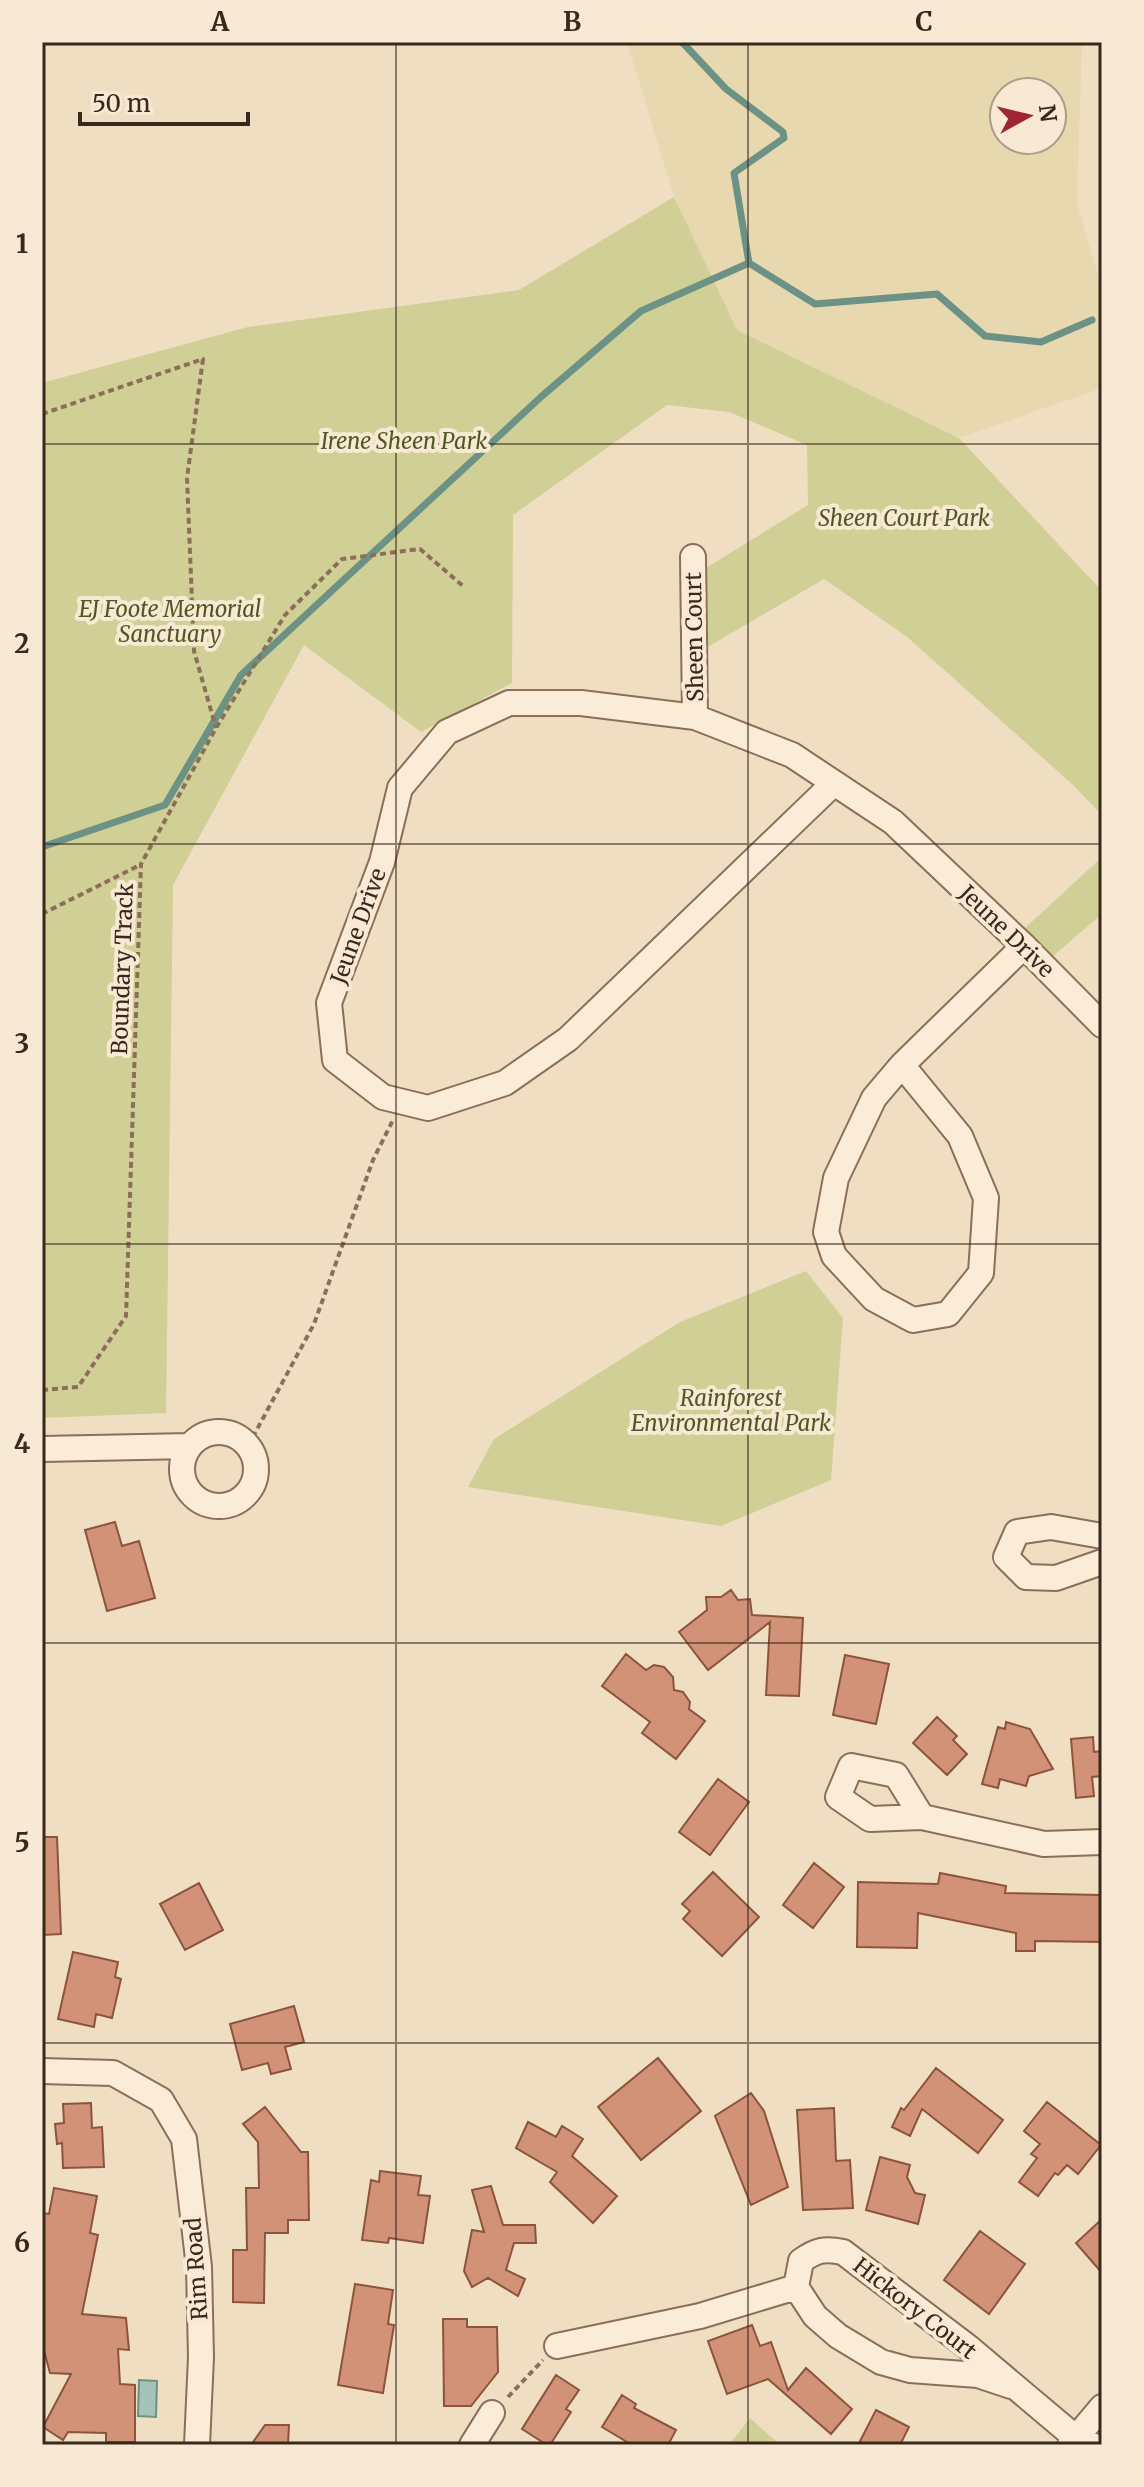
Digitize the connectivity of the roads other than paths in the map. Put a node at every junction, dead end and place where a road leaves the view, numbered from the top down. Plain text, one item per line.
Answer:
1 (693, 557) dead end
2 (695, 717) junction
3 (833, 784) junction
4 (1024, 946) junction
5 (1102, 1025) edge
6 (902, 1065) junction
7 (190, 1446) junction
8 (42, 1449) edge
9 (1102, 1536) edge
10 (1102, 1562) edge
11 (922, 1817) dead end
12 (1102, 1842) edge
13 (42, 2071) edge
14 (796, 2287) junction
15 (557, 2346) road end
16 (1011, 2386) junction
17 (1102, 2407) edge
18 (492, 2413) road end
19 (1079, 2443) edge
20 (197, 2445) edge
21 (472, 2445) edge

1 - 2 street, Sheen Court
2 - 3 street, Jeune Drive
2 - 3 street, Jeune Drive
3 - 4 street, Jeune Drive
4 - 5 street, Jeune Drive
4 - 6 street
6 - 6 street
7 - 7 street
7 - 8 street
9 - 10 street
11 - 12 street
13 - 20 street, Rim Road
14 - 15 street
14 - 16 street, Hickory Court
14 - 16 street, Hickory Court
16 - 19 street, Hickory Court
17 - 19 street
18 - 21 street

